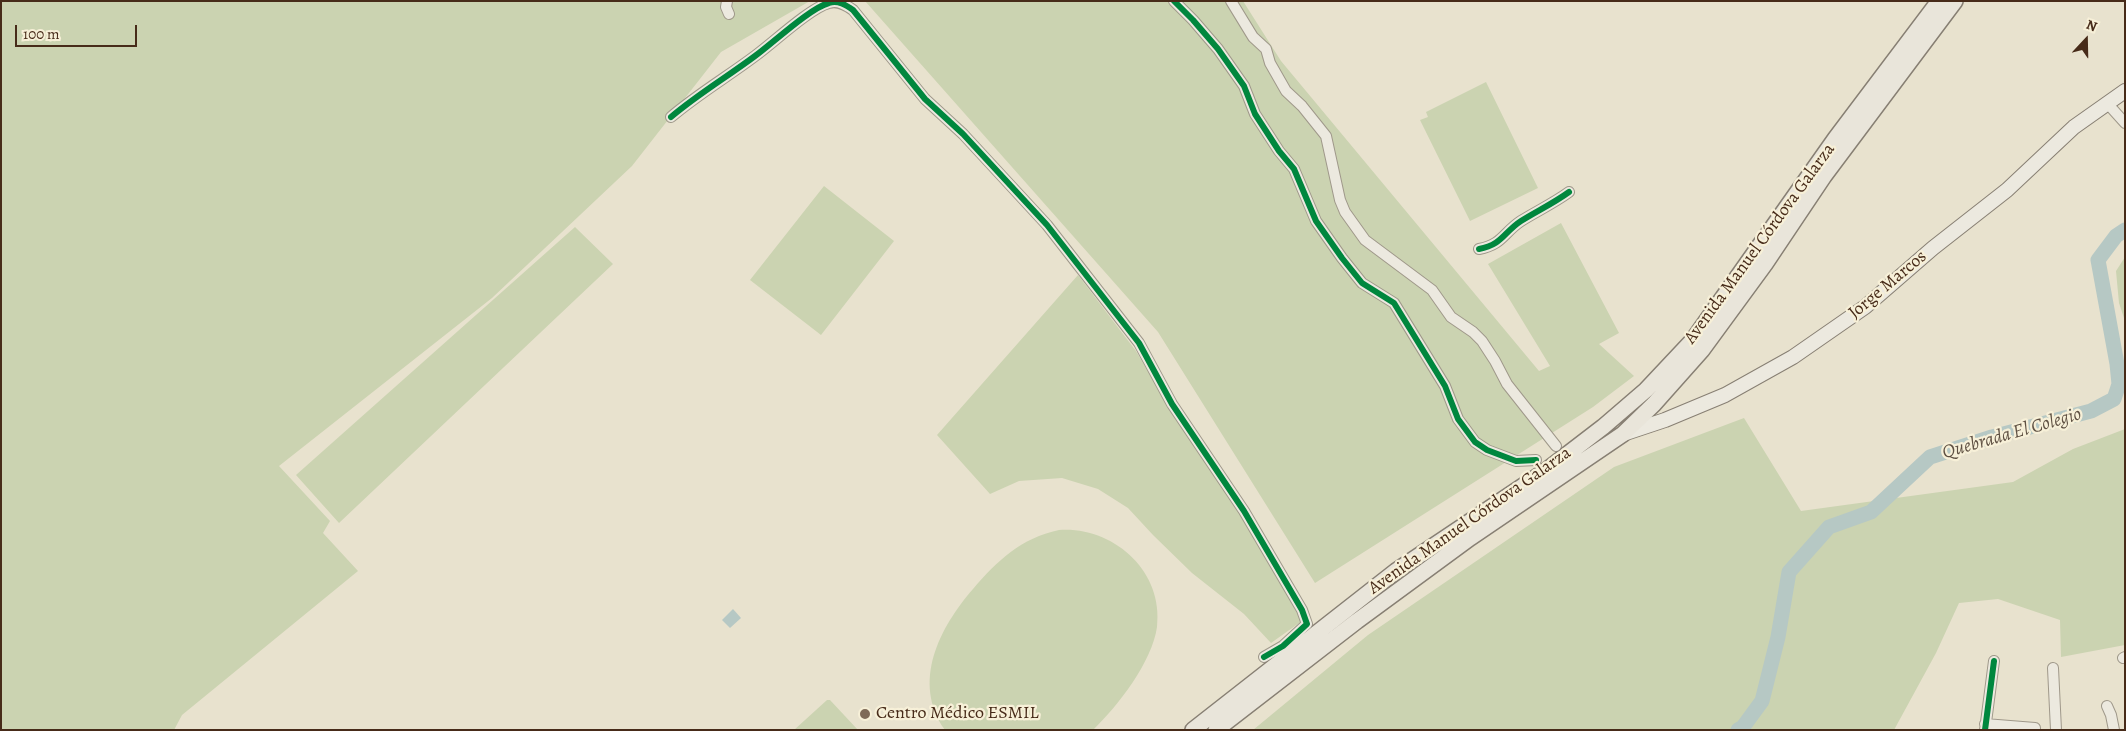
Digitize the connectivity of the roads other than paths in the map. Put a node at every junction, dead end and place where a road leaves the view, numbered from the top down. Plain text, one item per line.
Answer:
1 (726, 1) edge
2 (1174, 1) edge
3 (1232, 1) edge
4 (1939, 1) edge
5 (1955, 1) edge
6 (730, 14) dead end
7 (2125, 90) edge
8 (2107, 103) junction
9 (671, 117) dead end
10 (2125, 123) edge
11 (1841, 143) junction
12 (1569, 192) dead end
13 (1479, 249) dead end
14 (1624, 434) junction
15 (1556, 446) dead end
16 (1536, 460) dead end
17 (1264, 657) dead end
18 (1994, 661) dead end
19 (2053, 668) dead end
20 (2106, 706) dead end
21 (1985, 727) edge
22 (2035, 728) dead end
23 (1193, 730) edge
24 (1216, 730) edge
25 (2056, 730) edge
26 (2114, 730) edge

1 - 6 street
2 - 16 street
3 - 15 street
4 - 11 main road, Avenida Manuel Córdova Galarza
5 - 11 main road, Avenida Manuel Córdova Galarza
7 - 8 main road, Jorge Marcos
8 - 10 street
8 - 14 main road, Jorge Marcos
9 - 17 street
11 - 14 main road, Avenida Manuel Córdova Galarza
11 - 23 main road, Avenida Manuel Córdova Galarza
12 - 13 street
14 - 24 main road, Avenida Manuel Córdova Galarza
18 - 21 street
19 - 25 street
20 - 26 street
21 - 22 street

